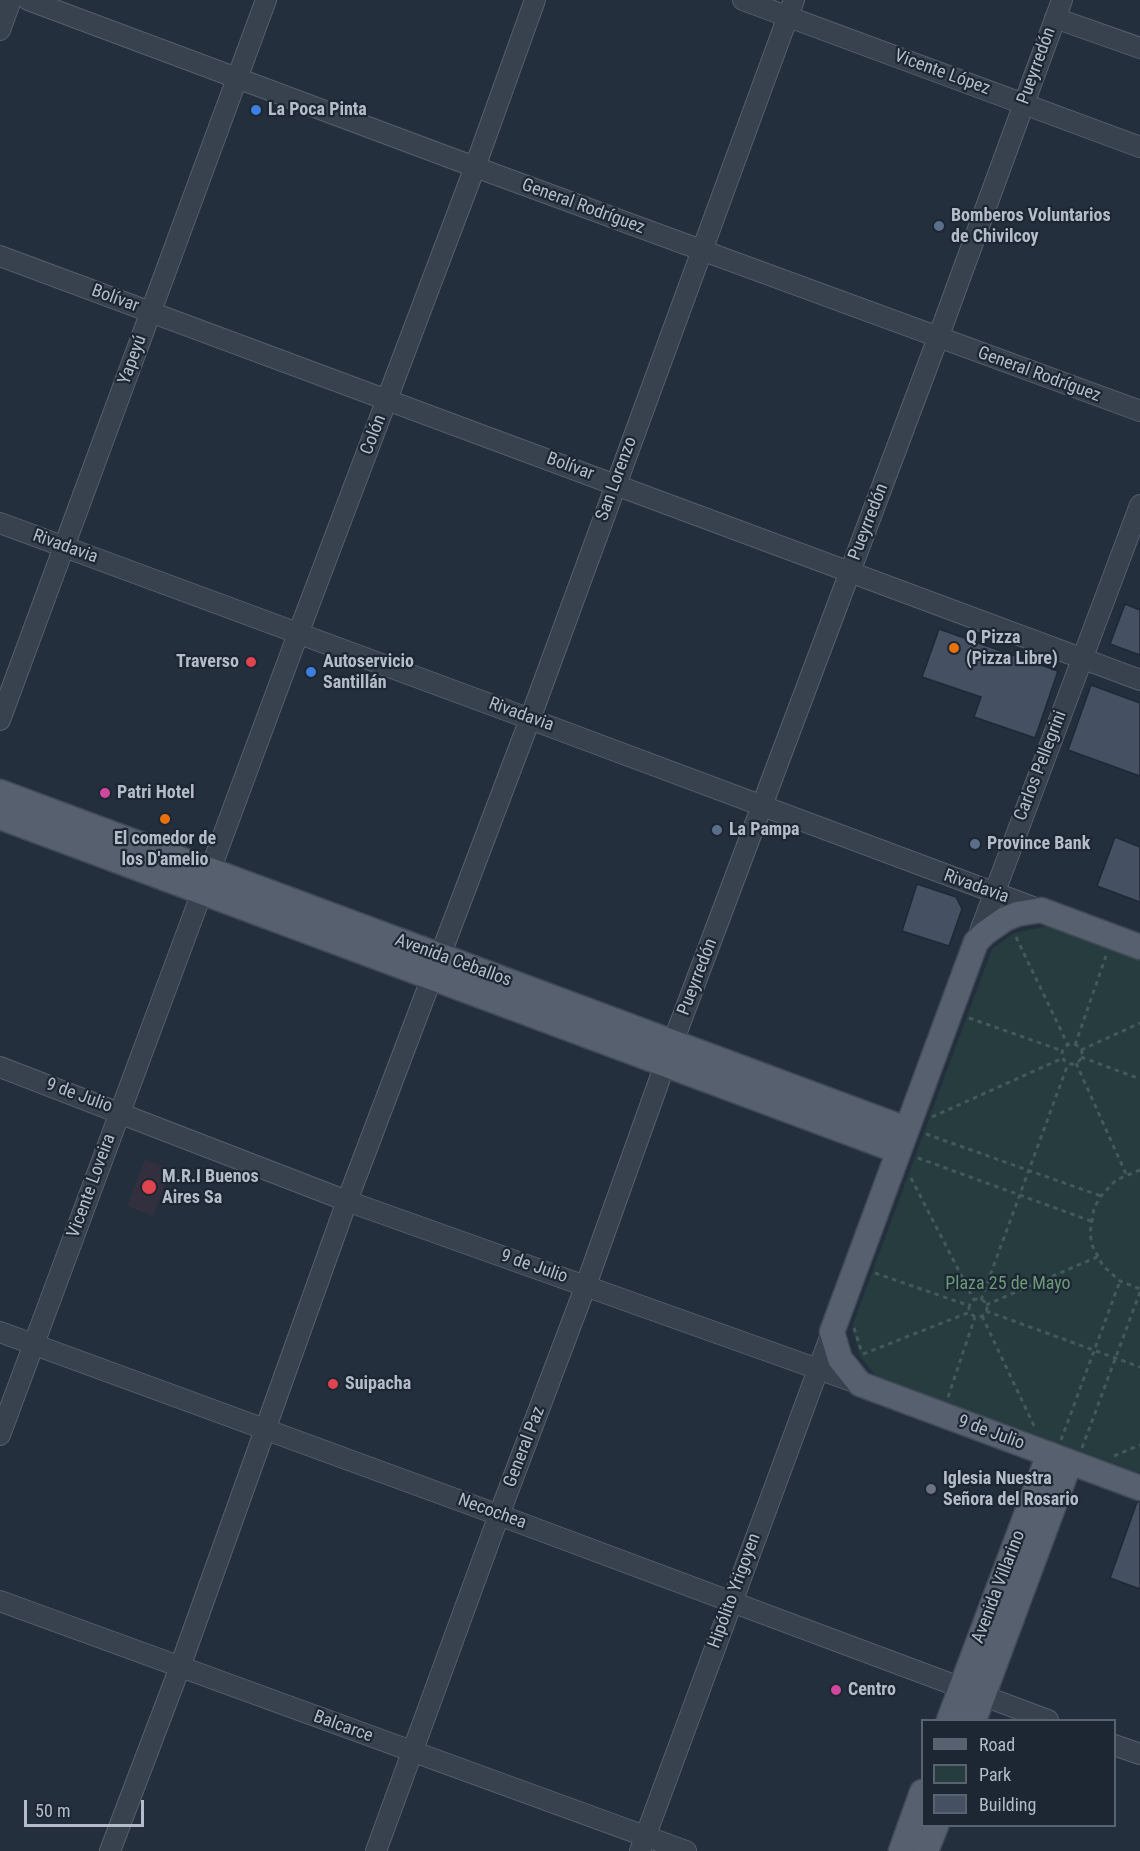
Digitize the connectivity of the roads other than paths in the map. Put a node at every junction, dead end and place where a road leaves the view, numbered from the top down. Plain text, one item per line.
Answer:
1 (11, 0) edge
2 (28, 0) edge
3 (266, 0) edge
4 (536, 0) edge
5 (743, 0) edge
6 (791, 8) edge
7 (1058, 9) edge
8 (0, 30) edge
9 (1140, 48) edge
10 (237, 77) junction
11 (1024, 103) junction
12 (1140, 147) edge
13 (475, 167) junction
14 (703, 250) junction
15 (0, 256) edge
16 (151, 312) junction
17 (938, 338) junction
18 (387, 400) junction
19 (1140, 411) edge
20 (615, 483) junction
21 (1140, 505) edge
22 (0, 523) edge
23 (64, 547) junction
24 (850, 571) junction
25 (298, 634) junction
26 (1082, 659) junction
27 (1140, 680) edge
28 (530, 719) junction
29 (0, 720) edge
30 (0, 792) edge
31 (764, 806) junction
32 (0, 818) edge
33 (211, 869) junction
34 (202, 893) junction
35 (993, 894) junction
36 (1041, 910) junction
37 (976, 942) junction
38 (1140, 947) edge
39 (435, 967) junction
40 (669, 1053) junction
41 (0, 1067) edge
42 (120, 1112) junction
43 (915, 1147) junction
44 (347, 1201) junction
45 (586, 1285) junction
46 (843, 1330) junction
47 (0, 1332) edge
48 (33, 1345) junction
49 (817, 1371) junction
50 (864, 1374) junction
51 (265, 1429) junction
52 (0, 1435) edge
53 (1065, 1451) junction
54 (1140, 1488) edge
55 (499, 1515) junction
56 (731, 1601) junction
57 (0, 1602) edge
58 (180, 1667) junction
59 (972, 1693) junction
60 (950, 1719) edge
61 (974, 1719) edge
62 (1045, 1719) edge
63 (1116, 1746) edge
64 (413, 1752) junction
65 (1140, 1754) edge
66 (921, 1795) edge
67 (936, 1827) edge
68 (643, 1843) edge
69 (110, 1851) edge
70 (376, 1851) edge
71 (687, 1851) edge
72 (901, 1851) edge
73 (926, 1851) edge

1 - 8 street
2 - 10 street, General Rodríguez
3 - 10 street, Yapeyú
4 - 13 street, Colón
5 - 6 street, Vicente López
6 - 11 street, Vicente López
6 - 14 street, San Lorenzo
7 - 9 street
7 - 11 street, Pueyrredón
10 - 13 street, General Rodríguez
10 - 16 street, Yapeyú
11 - 12 street, Vicente López
11 - 17 street, Pueyrredón
13 - 14 street, General Rodríguez
13 - 18 street, Colón
14 - 17 street, General Rodríguez
14 - 20 street, San Lorenzo
15 - 16 street, Bolívar
16 - 18 street, Bolívar
16 - 23 street, Yapeyú
17 - 19 street, General Rodríguez
17 - 24 street, Pueyrredón
18 - 20 street, Bolívar
18 - 25 street, Colón
20 - 24 street, Bolívar
20 - 28 street, San Lorenzo
21 - 26 street, Carlos Pellegrini
22 - 23 street, Rivadavia
23 - 25 street, Rivadavia
23 - 29 street, Yapeyú
24 - 26 street, Bolívar
24 - 31 street, Pueyrredón
25 - 28 street, Rivadavia
25 - 33 street, Colón
26 - 27 street, Bolívar
26 - 35 street, Carlos Pellegrini
28 - 31 street, Rivadavia
28 - 39 street, San Lorenzo
30 - 33 main road, Avenida Ceballos
31 - 35 street, Rivadavia
31 - 40 street, Pueyrredón
32 - 34 main road, Avenida Ceballos
33 - 34 street, Vicente Loveira
33 - 39 main road, Avenida Ceballos
34 - 39 main road, Avenida Ceballos
34 - 42 street, Vicente Loveira
35 - 36 street, Rivadavia
35 - 37 street, Carlos Pellegrini
36 - 37 main road, Rivadavia
36 - 38 main road, Rivadavia
37 - 43 main road, Carlos Pellegrini
39 - 40 main road, Avenida Ceballos
39 - 44 street
40 - 43 main road, Avenida Ceballos
40 - 45 street, General Paz
41 - 42 street, 9 de Julio
42 - 44 street, 9 de Julio
42 - 48 street, Vicente Loveira
43 - 46 main road, Hipólito Yrigoyen
44 - 45 street, 9 de Julio
44 - 51 street
45 - 49 street, 9 de Julio
45 - 55 street, General Paz
46 - 49 street, Hipólito Yrigoyen
46 - 50 main road
47 - 48 street, Necochea
48 - 51 street, Necochea
48 - 52 street, Vicente Loveira
49 - 50 street, 9 de Julio
49 - 56 street, Hipólito Yrigoyen
50 - 53 main road, 9 de Julio
51 - 55 street, Necochea
51 - 58 street
53 - 54 main road, 9 de Julio
53 - 59 main road, Avenida Villarino
55 - 56 street, Necochea
55 - 64 street, General Paz
56 - 59 street, Necochea
56 - 68 street, Hipólito Yrigoyen
57 - 58 street, Balcarce
58 - 64 street, Balcarce
58 - 69 street
59 - 60 main road, Avenida Villarino
59 - 61 main road, Avenida Villarino
59 - 62 street, Necochea
63 - 65 street
64 - 68 street, Balcarce
64 - 70 street, General Paz
66 - 72 main road
67 - 73 main road
68 - 71 street, Balcarce

